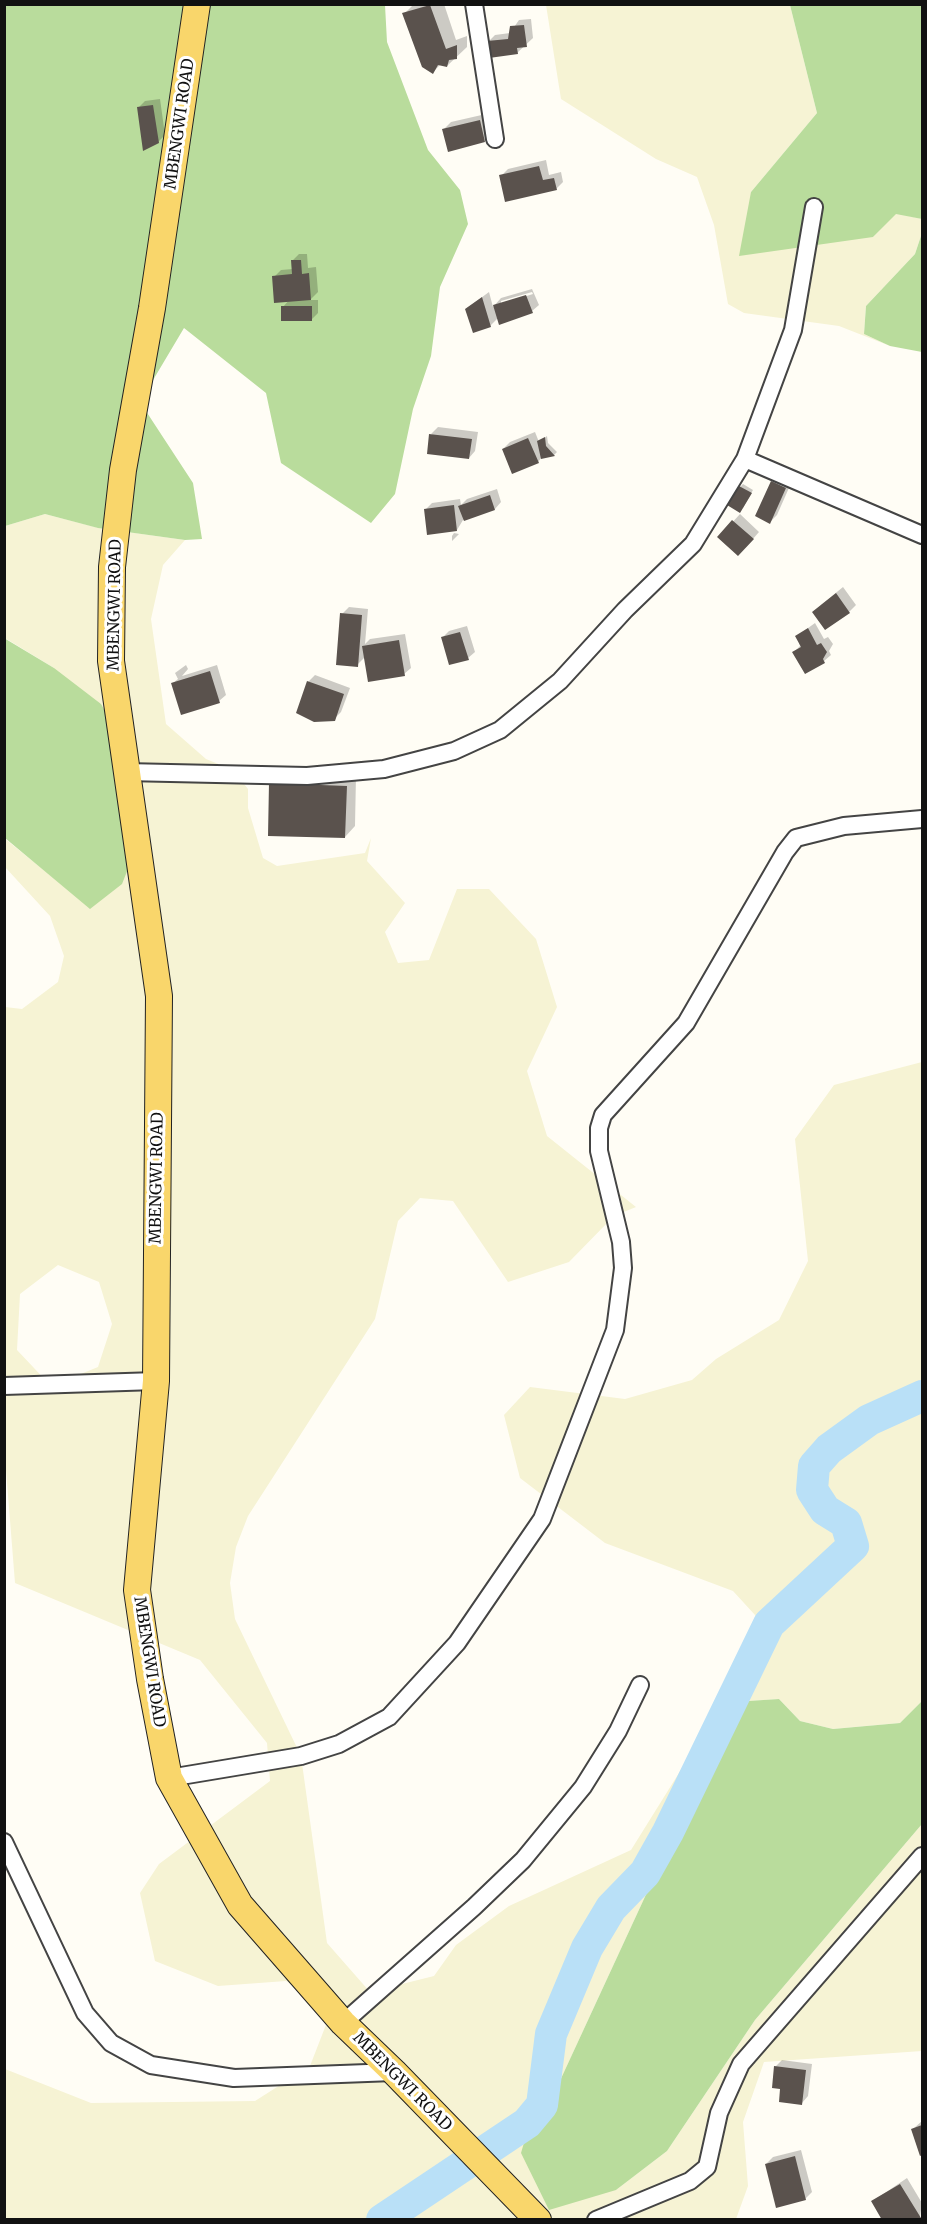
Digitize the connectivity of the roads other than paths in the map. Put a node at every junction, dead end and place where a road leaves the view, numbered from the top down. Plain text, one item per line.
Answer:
1 (197, 4) edge
2 (474, 4) edge
3 (495, 139) dead end
4 (814, 207) dead end
5 (745, 459) junction
6 (922, 535) edge
7 (125, 772) junction
8 (922, 819) edge
9 (156, 1381) junction
10 (4, 1386) edge
11 (640, 1685) dead end
12 (169, 1778) junction
13 (4, 1842) edge
14 (922, 1856) edge
15 (343, 2023) junction
16 (394, 2072) junction
17 (538, 2220) edge
18 (596, 2220) edge

1 - 7 main road, MBENGWI ROAD
2 - 3 street
4 - 5 street
5 - 6 street
5 - 7 street
7 - 9 main road, MBENGWI ROAD
8 - 12 street
9 - 10 street
9 - 12 main road, MBENGWI ROAD
11 - 15 street
12 - 15 main road, MBENGWI ROAD
13 - 16 street
14 - 18 street
15 - 16 main road, MBENGWI ROAD
16 - 17 main road, MBENGWI ROAD

